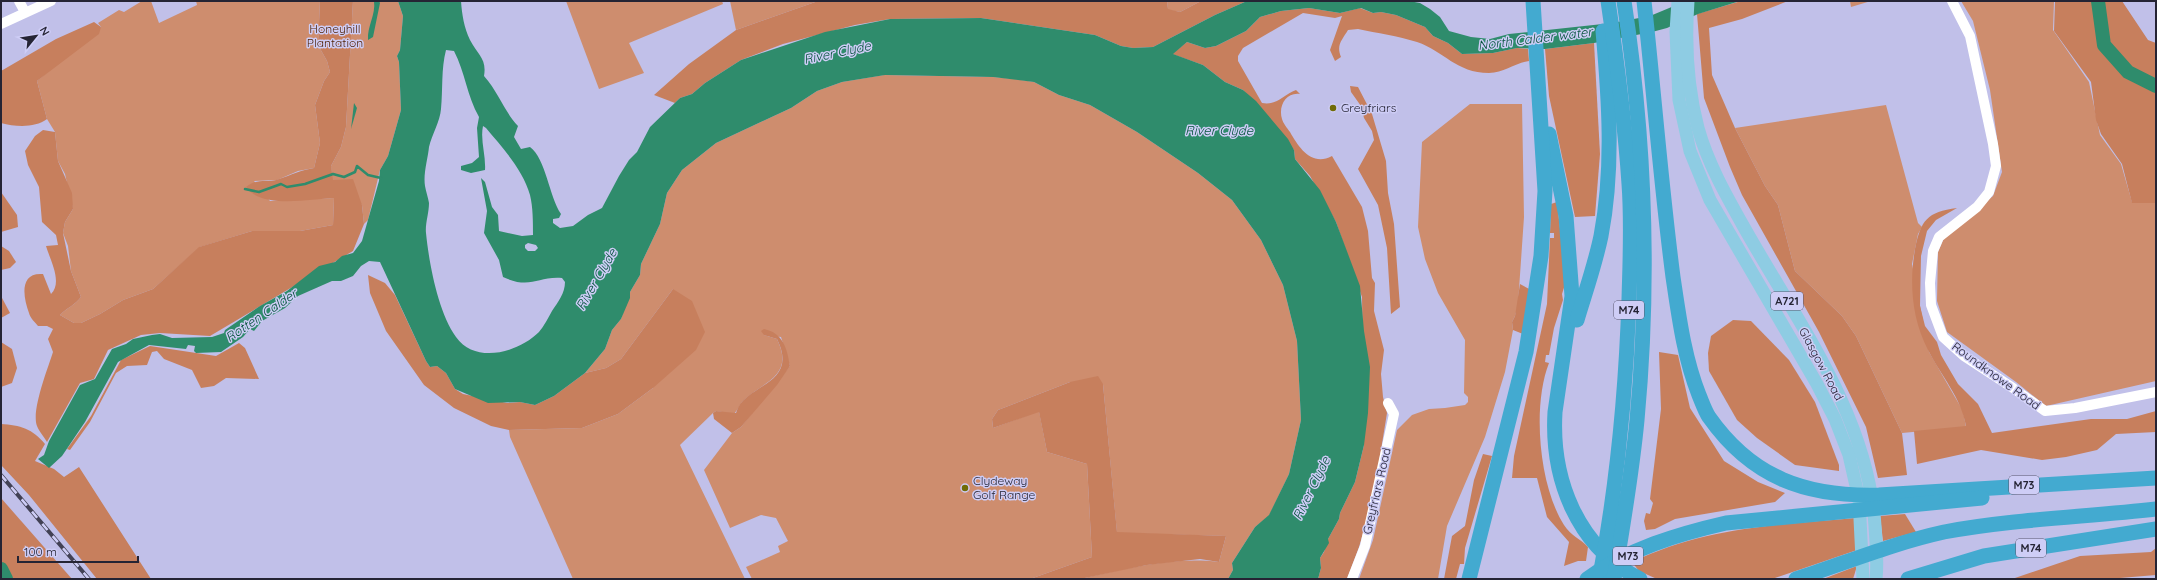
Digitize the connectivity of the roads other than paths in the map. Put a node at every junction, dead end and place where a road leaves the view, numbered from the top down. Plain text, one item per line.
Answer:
1 (19, 1) edge
2 (50, 1) edge
3 (1600, 1) edge
4 (1608, 1) edge
5 (1624, 1) edge
6 (1678, 1) edge
7 (1688, 1) edge
8 (1952, 1) edge
9 (1644, 5) edge
10 (1533, 7) edge
11 (25, 12) junction
12 (1607, 23) junction
13 (1, 24) edge
14 (1681, 29) junction
15 (1609, 41) junction
16 (1539, 78) junction
17 (1560, 383) junction
18 (2156, 392) edge
19 (1388, 403) dead end
20 (2156, 478) edge
21 (2156, 481) edge
22 (1893, 500) junction
23 (2156, 509) edge
24 (2156, 529) edge
25 (1352, 579) edge
26 (1469, 579) edge
27 (1587, 579) edge
28 (1600, 579) edge
29 (1614, 579) edge
30 (1640, 579) edge
31 (1796, 579) edge
32 (1863, 579) edge
33 (1876, 579) edge
34 (1908, 579) edge

1 - 11 street
2 - 11 street
3 - 12 highway, M74
4 - 12 highway, M74
5 - 29 highway, M74
6 - 14 main road, A721
7 - 14 main road, A721
8 - 18 street, Roundknowe Road
9 - 22 highway, M73
10 - 16 highway, M74
11 - 13 street
12 - 15 highway, M74
14 - 32 main road, Glasgow Road / A721
14 - 33 main road, Glasgow Road / A721
15 - 17 highway, M74
15 - 28 highway, M74
16 - 17 highway, M74
16 - 26 highway, M74
17 - 30 highway, M74
19 - 25 street, Greyfriars Road
20 - 22 highway, M73
21 - 22 highway, M73
22 - 27 highway, M73
23 - 31 highway, M74
24 - 34 highway, M74

